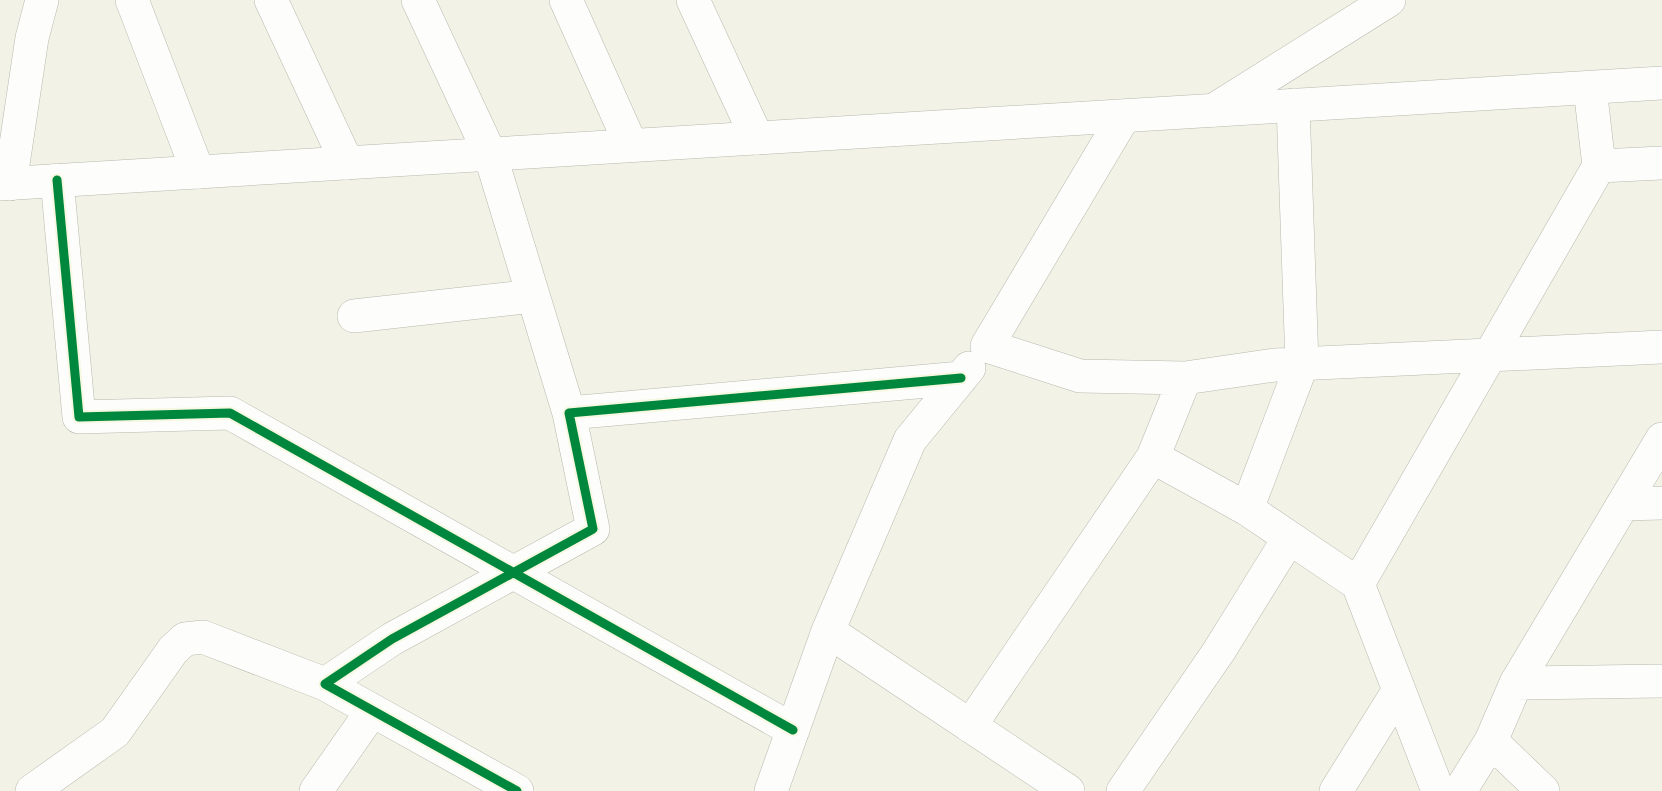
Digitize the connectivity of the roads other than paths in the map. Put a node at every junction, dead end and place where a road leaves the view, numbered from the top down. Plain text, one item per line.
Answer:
1 (42, 0) edge
2 (132, 0) edge
3 (271, 0) edge
4 (418, 0) edge
5 (566, 0) edge
6 (693, 0) edge
7 (1389, 0) edge
8 (1662, 83) edge
9 (1590, 88) junction
10 (1293, 105) junction
11 (1214, 110) junction
12 (1124, 116) junction
13 (756, 138) junction
14 (631, 145) junction
15 (490, 154) junction
16 (346, 163) junction
17 (1662, 163) edge
18 (1599, 166) junction
19 (198, 172) junction
20 (57, 180) junction
21 (5, 184) edge
22 (533, 296) junction
23 (354, 316) dead end
24 (987, 346) junction
25 (1662, 347) edge
26 (1492, 355) junction
27 (1302, 364) junction
28 (961, 378) junction
29 (1185, 378) junction
30 (569, 413) junction
31 (1662, 439) edge
32 (1153, 457) junction
33 (1662, 503) edge
34 (1623, 504) junction
35 (1247, 509) junction
36 (1289, 538) junction
37 (512, 573) junction
38 (1358, 584) junction
39 (828, 631) junction
40 (1662, 681) edge
41 (1516, 683) junction
42 (325, 684) junction
43 (1399, 690) junction
44 (372, 711) junction
45 (970, 726) junction
46 (793, 730) junction
47 (1491, 741) junction
48 (32, 791) edge
49 (316, 791) edge
50 (517, 791) edge
51 (771, 791) edge
52 (1068, 791) edge
53 (1123, 791) edge
54 (1336, 791) edge
55 (1438, 791) edge
56 (1460, 791) edge
57 (1543, 791) edge

1 - 21 street
2 - 19 street
3 - 16 street
4 - 15 street
5 - 14 street
6 - 13 street
7 - 11 street
8 - 9 street
9 - 10 street
9 - 18 street
10 - 11 street
10 - 27 street
11 - 12 street
12 - 13 street
12 - 24 street
13 - 14 street
14 - 15 street
15 - 16 street
15 - 22 street
16 - 19 street
17 - 18 street
18 - 26 street
19 - 20 street
20 - 21 street
20 - 37 street
22 - 23 street
22 - 30 street
24 - 28 street
24 - 29 street
25 - 26 street
26 - 27 street
26 - 38 street
27 - 29 street
27 - 35 street
28 - 30 street
28 - 39 street
29 - 32 street
30 - 37 street
31 - 34 street
32 - 35 street
32 - 45 street
33 - 34 street
34 - 41 street
35 - 36 street
36 - 38 street
36 - 53 street
37 - 42 street
37 - 46 street
38 - 43 street
39 - 45 street
39 - 46 street
40 - 41 street
41 - 47 street
42 - 44 street
42 - 48 street
43 - 54 street
43 - 55 street
44 - 49 street
44 - 50 street
45 - 52 street
46 - 51 street
47 - 56 street
47 - 57 street

